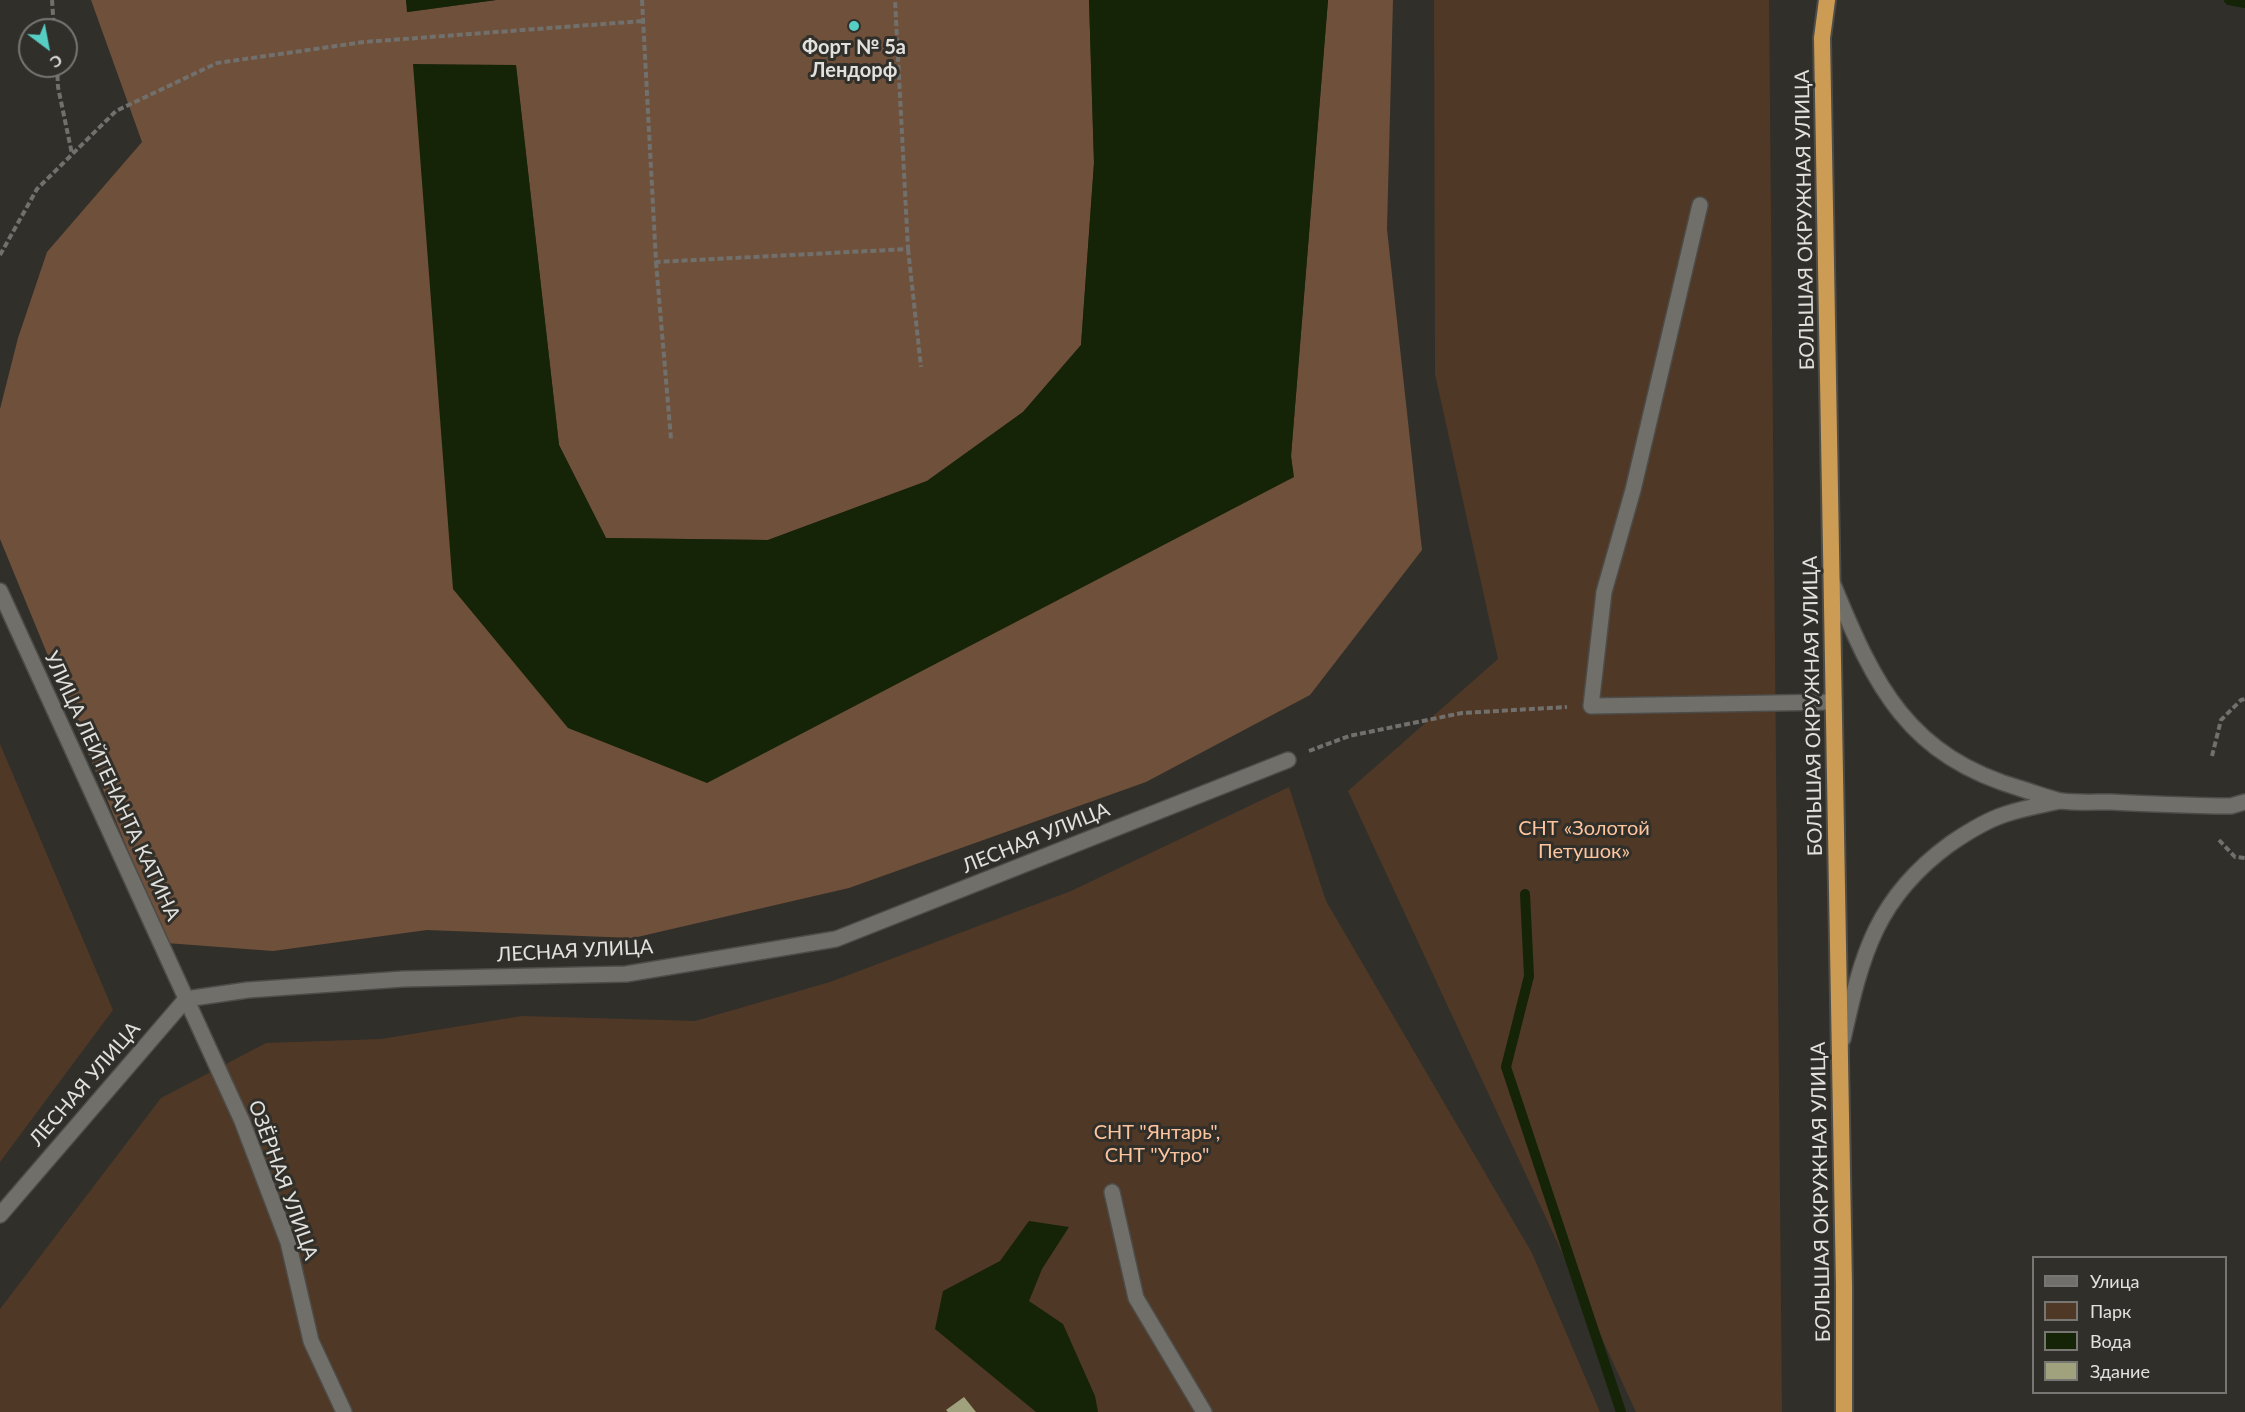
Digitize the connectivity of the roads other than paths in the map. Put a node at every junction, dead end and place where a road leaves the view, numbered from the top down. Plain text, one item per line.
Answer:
1 (1827, 0) edge
2 (1700, 205) dead end
3 (1832, 582) junction
4 (0, 591) edge
5 (1834, 702) junction
6 (1288, 760) road end
7 (2062, 801) junction
8 (2240, 806) edge
9 (186, 999) junction
10 (1839, 1056) junction
11 (1112, 1192) dead end
12 (0, 1215) edge
13 (344, 1412) edge
14 (1204, 1412) edge
15 (1844, 1412) edge

1 - 3 highway, БОЛЬШАЯ ОКРУЖНАЯ УЛИЦА
2 - 5 street
3 - 5 highway, БОЛЬШАЯ ОКРУЖНАЯ УЛИЦА
3 - 7 street
4 - 9 street, УЛИЦА ЛЕЙТЕНАНТА КАТИНА
5 - 10 highway, БОЛЬШАЯ ОКРУЖНАЯ УЛИЦА
6 - 9 street, ЛЕСНАЯ УЛИЦА
7 - 8 street
7 - 10 street
9 - 12 street, ЛЕСНАЯ УЛИЦА
9 - 13 street, ОЗЁРНАЯ УЛИЦА
10 - 15 highway, БОЛЬШАЯ ОКРУЖНАЯ УЛИЦА
11 - 14 street

